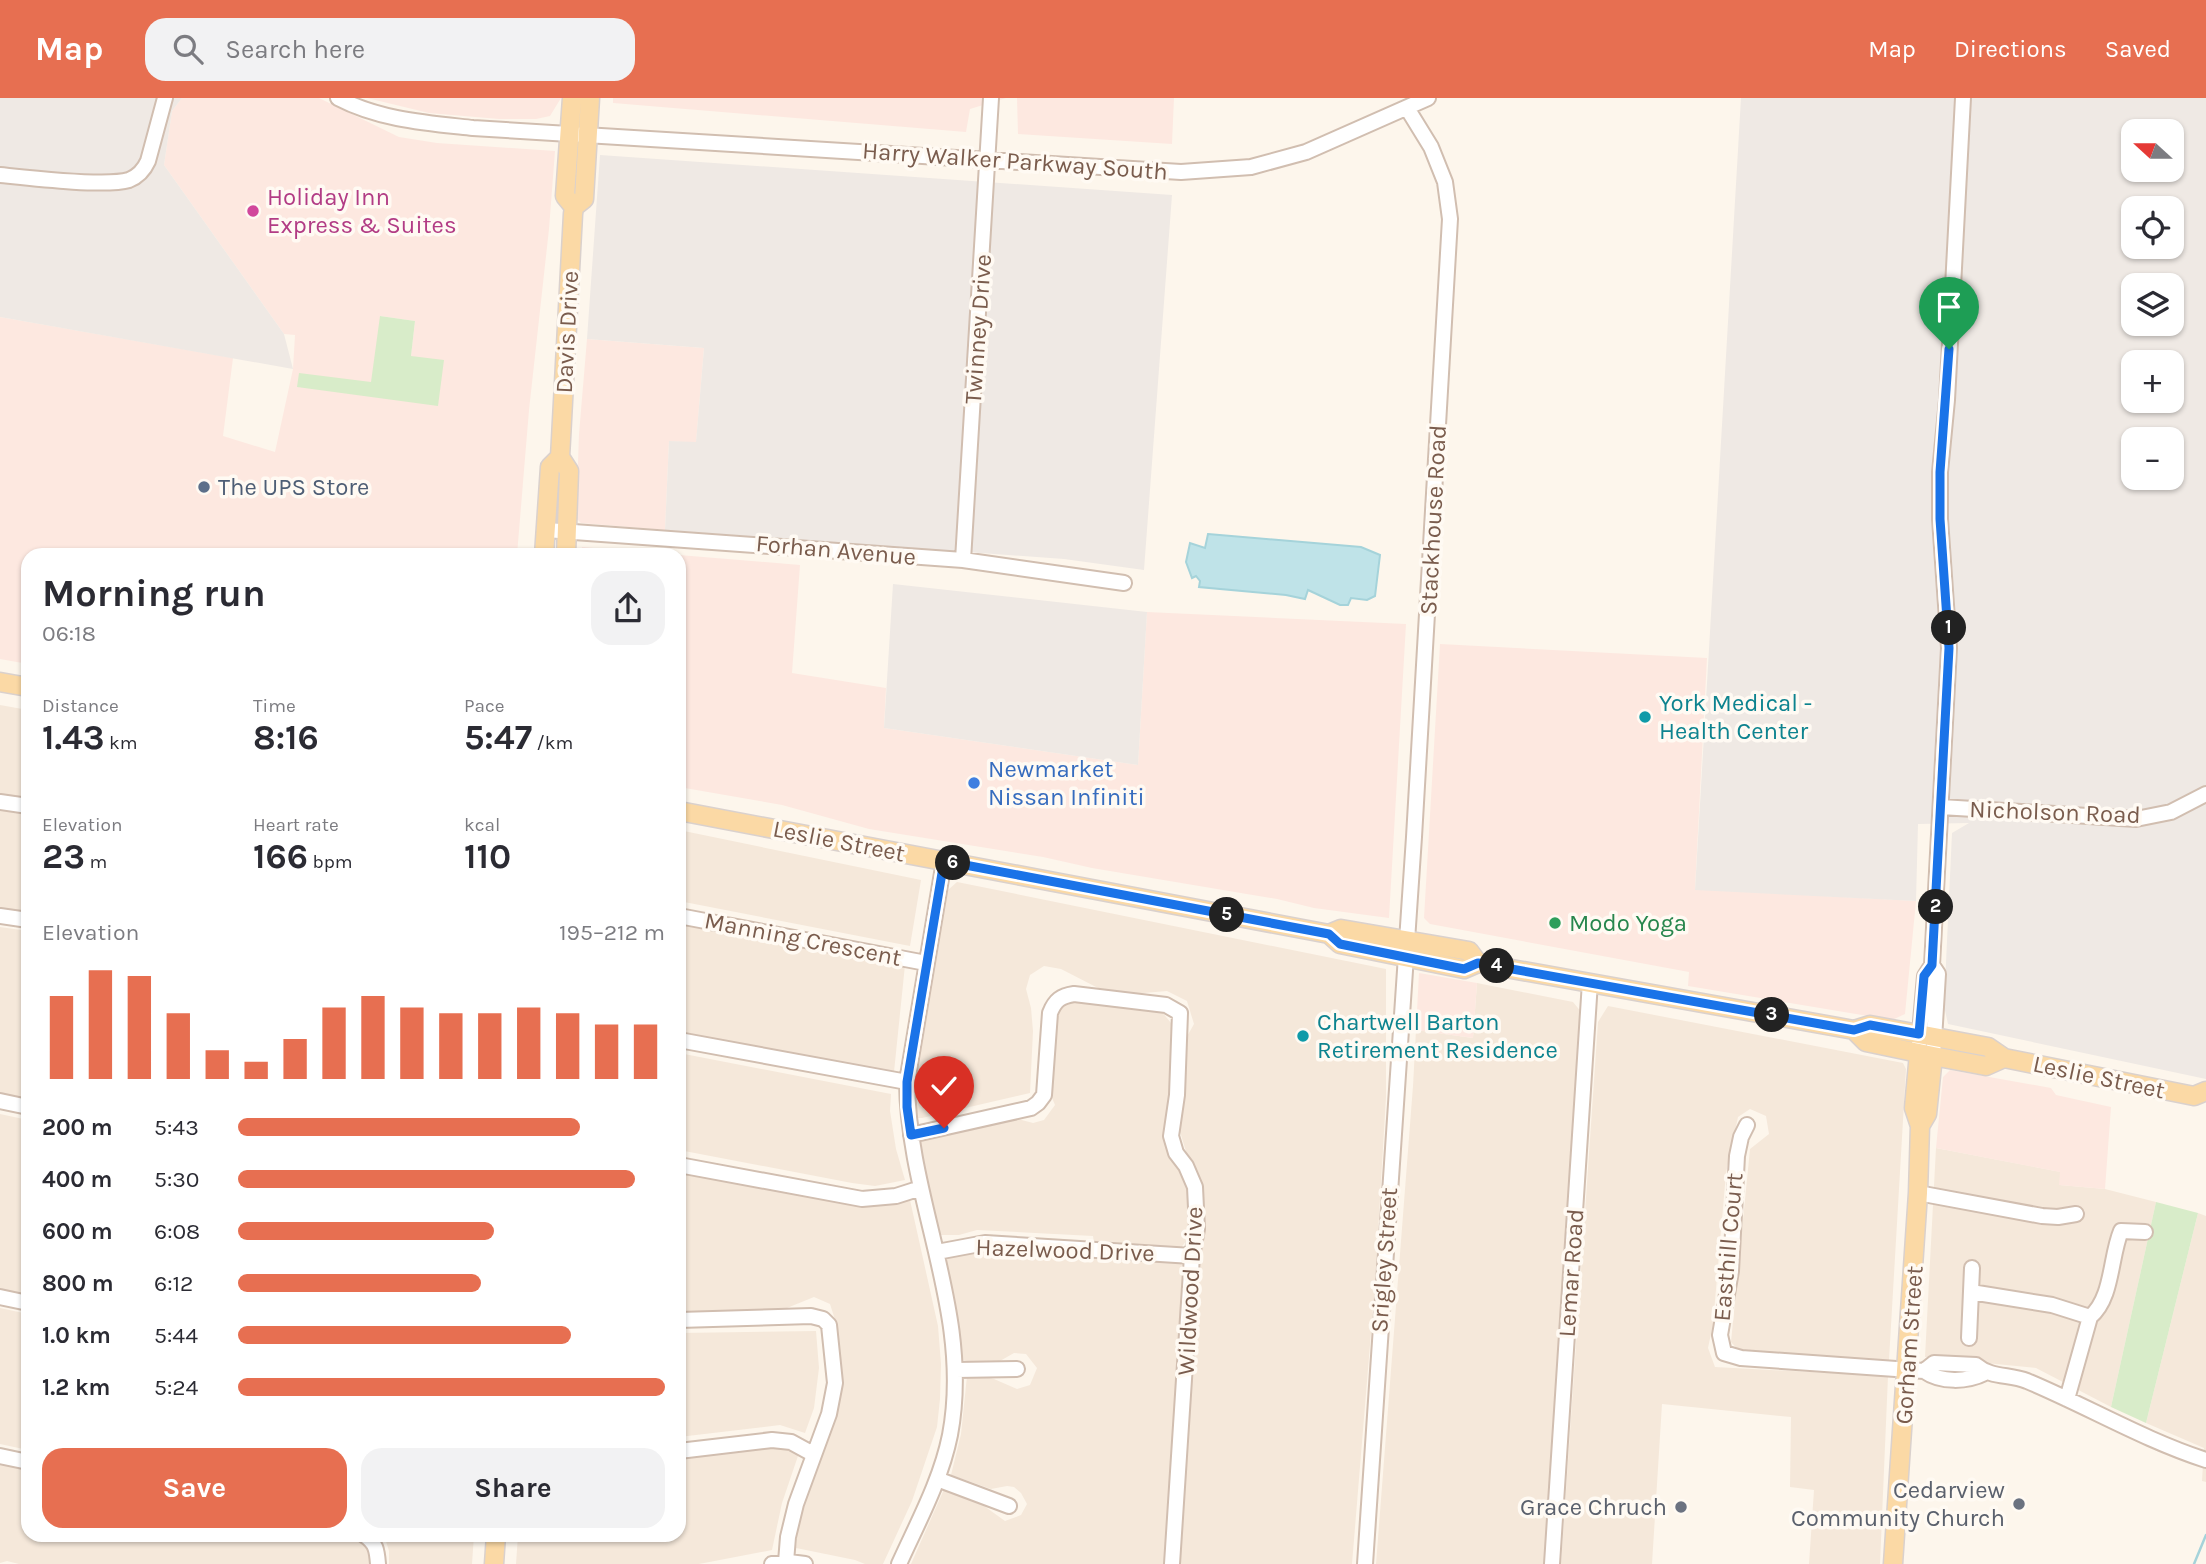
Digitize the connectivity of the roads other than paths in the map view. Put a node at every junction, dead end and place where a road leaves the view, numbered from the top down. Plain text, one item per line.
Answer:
1 (165, 98) edge
2 (338, 98) edge
3 (572, 98) edge
4 (590, 98) edge
5 (991, 98) edge
6 (1428, 98) edge
7 (1963, 98) edge
8 (1407, 108) junction
9 (569, 134) junction
10 (588, 136) junction
11 (988, 159) junction
12 (0, 176) edge
13 (574, 207) junction
14 (560, 457) junction
15 (546, 530) junction
16 (568, 531) junction
17 (545, 548) edge
18 (567, 548) edge
19 (963, 560) junction
20 (1124, 583) dead end
21 (0, 682) edge
22 (21, 686) edge
23 (2206, 794) edge
24 (0, 802) edge
25 (21, 805) edge
26 (1941, 807) junction
27 (686, 812) edge
28 (944, 861) junction
29 (0, 916) edge
30 (686, 917) edge
31 (21, 919) edge
32 (1405, 949) junction
33 (926, 963) junction
34 (1590, 982) junction
35 (1854, 1030) junction
36 (1927, 1035) junction
37 (686, 1041) edge
38 (1926, 1055) junction
39 (2004, 1058) junction
40 (907, 1082) junction
41 (2202, 1098) edge
42 (0, 1101) edge
43 (21, 1106) edge
44 (1747, 1125) dead end
45 (911, 1135) junction
46 (686, 1166) edge
47 (921, 1188) junction
48 (1918, 1193) junction
49 (2076, 1214) dead end
50 (2145, 1232) dead end
51 (937, 1252) junction
52 (1192, 1256) junction
53 (1972, 1268) dead end
54 (1971, 1292) junction
55 (0, 1297) edge
56 (21, 1302) edge
57 (2090, 1317) junction
58 (686, 1320) edge
59 (1969, 1338) dead end
60 (1017, 1369) dead end
61 (956, 1370) junction
62 (1916, 1370) junction
63 (2067, 1399) junction
64 (686, 1450) edge
65 (813, 1454) junction
66 (0, 1456) edge
67 (21, 1460) edge
68 (2206, 1460) edge
69 (937, 1479) junction
70 (1009, 1506) dead end
71 (373, 1542) edge
72 (496, 1542) edge
73 (779, 1563) edge
74 (378, 1564) edge
75 (494, 1564) edge
76 (805, 1564) edge
77 (899, 1564) edge
78 (1172, 1564) edge
79 (1365, 1564) edge
80 (1552, 1564) edge
81 (1893, 1564) edge

1 - 12 street
2 - 9 street, Harry Walker Parkway South
3 - 9 main road, Davis Drive
4 - 10 main road, Davis Drive
5 - 11 street, Twinney Drive
6 - 8 street, Harry Walker Parkway South
7 - 26 street, Gorham Street
8 - 11 street, Harry Walker Parkway South
8 - 32 street, Stackhouse Road
9 - 10 street, Harry Walker Parkway South
9 - 13 main road, Davis Drive
10 - 11 street, Harry Walker Parkway South
10 - 13 main road, Davis Drive
11 - 19 street, Twinney Drive
13 - 14 main road, Davis Drive
14 - 15 main road, Davis Drive
14 - 16 main road, Davis Drive
15 - 16 street, Forhan Avenue
15 - 17 main road, Davis Drive
16 - 18 main road, Davis Drive
16 - 19 street, Forhan Avenue
19 - 20 street, Forhan Avenue
21 - 22 main road
23 - 26 street, Nicholson Road
24 - 25 street
26 - 36 street, Gorham Street
27 - 28 main road, Leslie Street
28 - 32 main road, Leslie Street
28 - 33 street
29 - 31 street
30 - 33 street, Manning Crescent
32 - 34 main road, Leslie Street
32 - 79 street, Srigley Street
33 - 40 street
34 - 35 main road, Leslie Street
34 - 80 street, Lemar Road
35 - 36 main road, Leslie Street
35 - 38 main road, Leslie Street
36 - 38 street, Gorham Street
36 - 39 main road, Leslie Street
37 - 40 street
38 - 39 main road, Leslie Street
38 - 48 main road, Gorham Street
39 - 41 main road, Leslie Street
40 - 45 street
42 - 43 street
44 - 62 street, Easthill Court
45 - 47 street
45 - 52 street, Wildwood Drive
46 - 47 street
47 - 51 street
48 - 49 street
48 - 62 main road, Gorham Street
50 - 57 street
51 - 52 street, Hazelwood Drive
51 - 61 street
52 - 78 street, Wildwood Drive
53 - 54 street
54 - 57 street
54 - 59 street
55 - 56 street
57 - 63 street
58 - 65 street
60 - 61 street
61 - 69 street
62 - 63 street
62 - 81 main road, Gorham Street
63 - 68 street
64 - 65 street
65 - 73 street
66 - 67 street
69 - 70 street
69 - 77 street
71 - 74 street
72 - 75 main road
73 - 76 street

